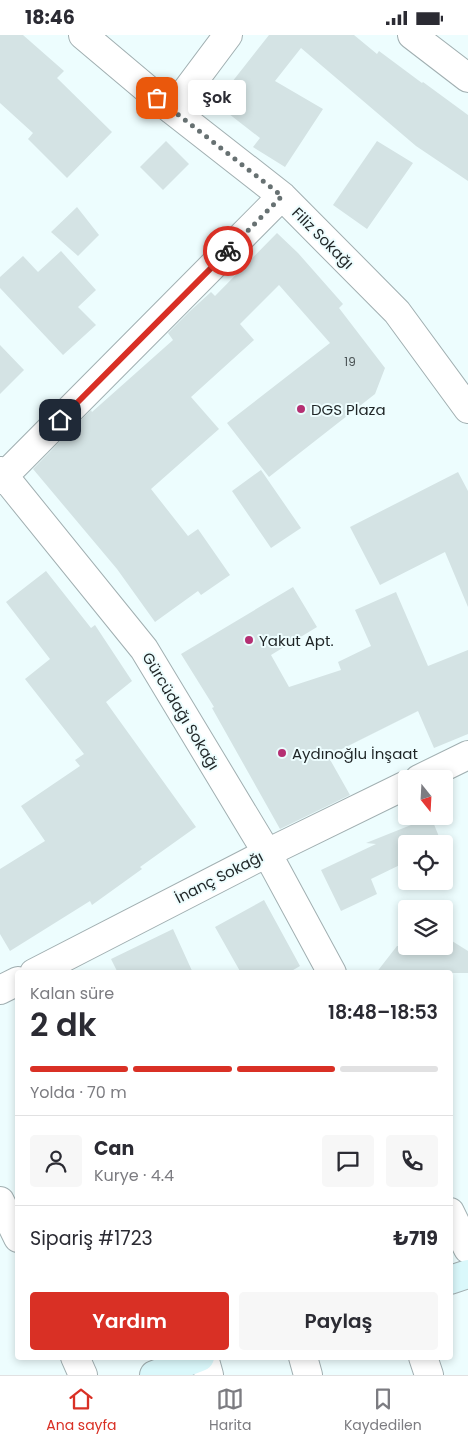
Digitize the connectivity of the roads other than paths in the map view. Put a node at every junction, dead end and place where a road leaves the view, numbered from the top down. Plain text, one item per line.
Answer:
1 (83, 35) edge
2 (228, 35) edge
3 (412, 35) edge
4 (468, 78) edge
5 (172, 110) junction
6 (282, 196) junction
7 (468, 409) edge
8 (1, 476) edge
9 (468, 755) edge
10 (437, 770) edge
11 (398, 789) edge
12 (267, 853) junction
13 (40, 970) edge
14 (330, 970) edge
15 (15, 982) edge
16 (0, 990) edge
17 (0, 1201) edge
18 (453, 1219) edge
19 (15, 1232) edge
20 (468, 1249) edge
21 (468, 1275) edge
22 (453, 1279) edge
23 (76, 1360) edge
24 (194, 1360) edge
25 (203, 1360) edge
26 (304, 1360) edge
27 (424, 1360) edge
28 (83, 1375) edge
29 (154, 1375) edge
30 (209, 1375) edge
31 (308, 1375) edge
32 (429, 1375) edge

1 - 5 street, Filiz Sokağı
2 - 5 street
3 - 4 street
5 - 6 street, Filiz Sokağı
6 - 7 street, Filiz Sokağı
6 - 8 street
8 - 12 street, Gürcüdağı Sokağı
9 - 10 street
11 - 12 street, İnanç Sokağı
12 - 13 street, İnanç Sokağı
12 - 14 street, Gürcüdağı Sokağı
15 - 16 street
17 - 19 street
18 - 20 street
21 - 22 street
23 - 28 street
24 - 29 street
25 - 30 street
26 - 31 street
27 - 32 street

